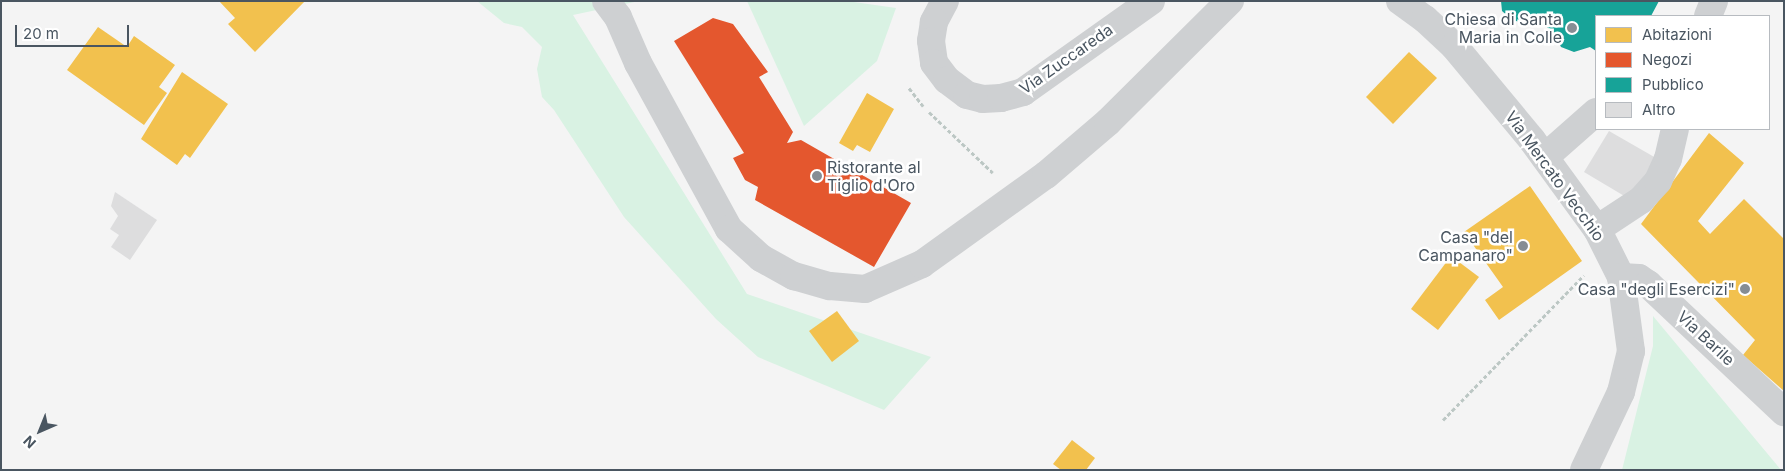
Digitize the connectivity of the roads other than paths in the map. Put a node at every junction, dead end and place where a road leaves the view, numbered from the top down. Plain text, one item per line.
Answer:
1 (606, 1) edge
2 (946, 1) edge
3 (1151, 1) edge
4 (1230, 1) edge
5 (1400, 1) edge
6 (1714, 1) edge
7 (1708, 15) edge
8 (1595, 113) edge
9 (1676, 130) edge
10 (1545, 157) junction
11 (1602, 240) junction
12 (1622, 277) junction
13 (1784, 412) edge
14 (1584, 470) edge

1 - 4 street
2 - 3 street, Via Zuccareda
5 - 10 street, Via Mercato Vecchio
6 - 7 street
8 - 10 street
9 - 11 street
10 - 11 street, Via Mercato Vecchio
11 - 12 street, Via Mercato Vecchio
12 - 13 street, Via Barile
12 - 14 street, Via Mercato Vecchio

